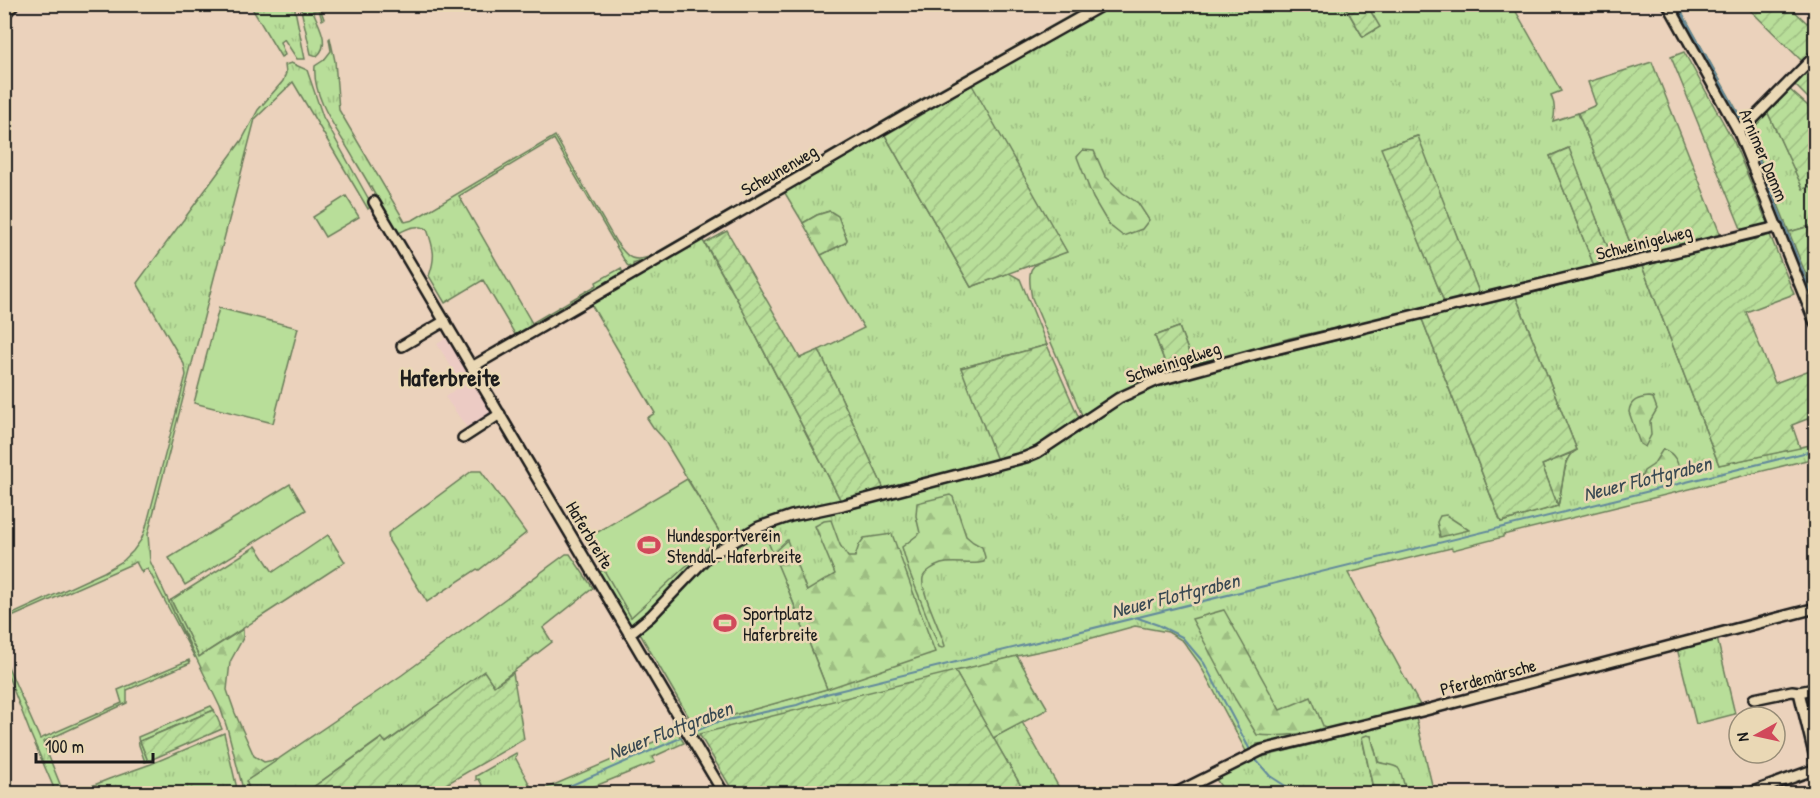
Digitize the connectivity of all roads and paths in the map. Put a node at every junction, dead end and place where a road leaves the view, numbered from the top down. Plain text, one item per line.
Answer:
1 (11, 4) edge
2 (1104, 4) edge
3 (1668, 4) edge
4 (4, 12) edge
5 (1815, 55) edge
6 (1738, 130) junction
7 (374, 202) dead end
8 (1777, 227) junction
9 (445, 321) junction
10 (1815, 325) edge
11 (402, 346) dead end
12 (472, 367) junction
13 (500, 414) junction
14 (463, 438) dead end
15 (1815, 608) edge
16 (629, 634) junction
17 (1814, 689) dead end
18 (1799, 692) junction
19 (1754, 699) dead end
20 (1815, 762) edge
21 (1815, 769) edge
22 (724, 794) edge
23 (1174, 794) edge
24 (1747, 794) edge

1 - 4 main road
2 - 12 street, Scheunenweg
3 - 6 street, Arnimer Damm
5 - 6 street
6 - 8 street, Arnimer Damm
7 - 9 street, Haferbreite
8 - 10 street, Arnimer Damm
8 - 16 street, Schweinigelweg
9 - 11 street
9 - 12 street, Haferbreite
12 - 13 street, Haferbreite
13 - 14 street
13 - 16 street, Haferbreite
15 - 23 street, Pferdemärsche
16 - 22 street, Haferbreite
17 - 18 street
18 - 19 street
18 - 20 street
21 - 24 street

